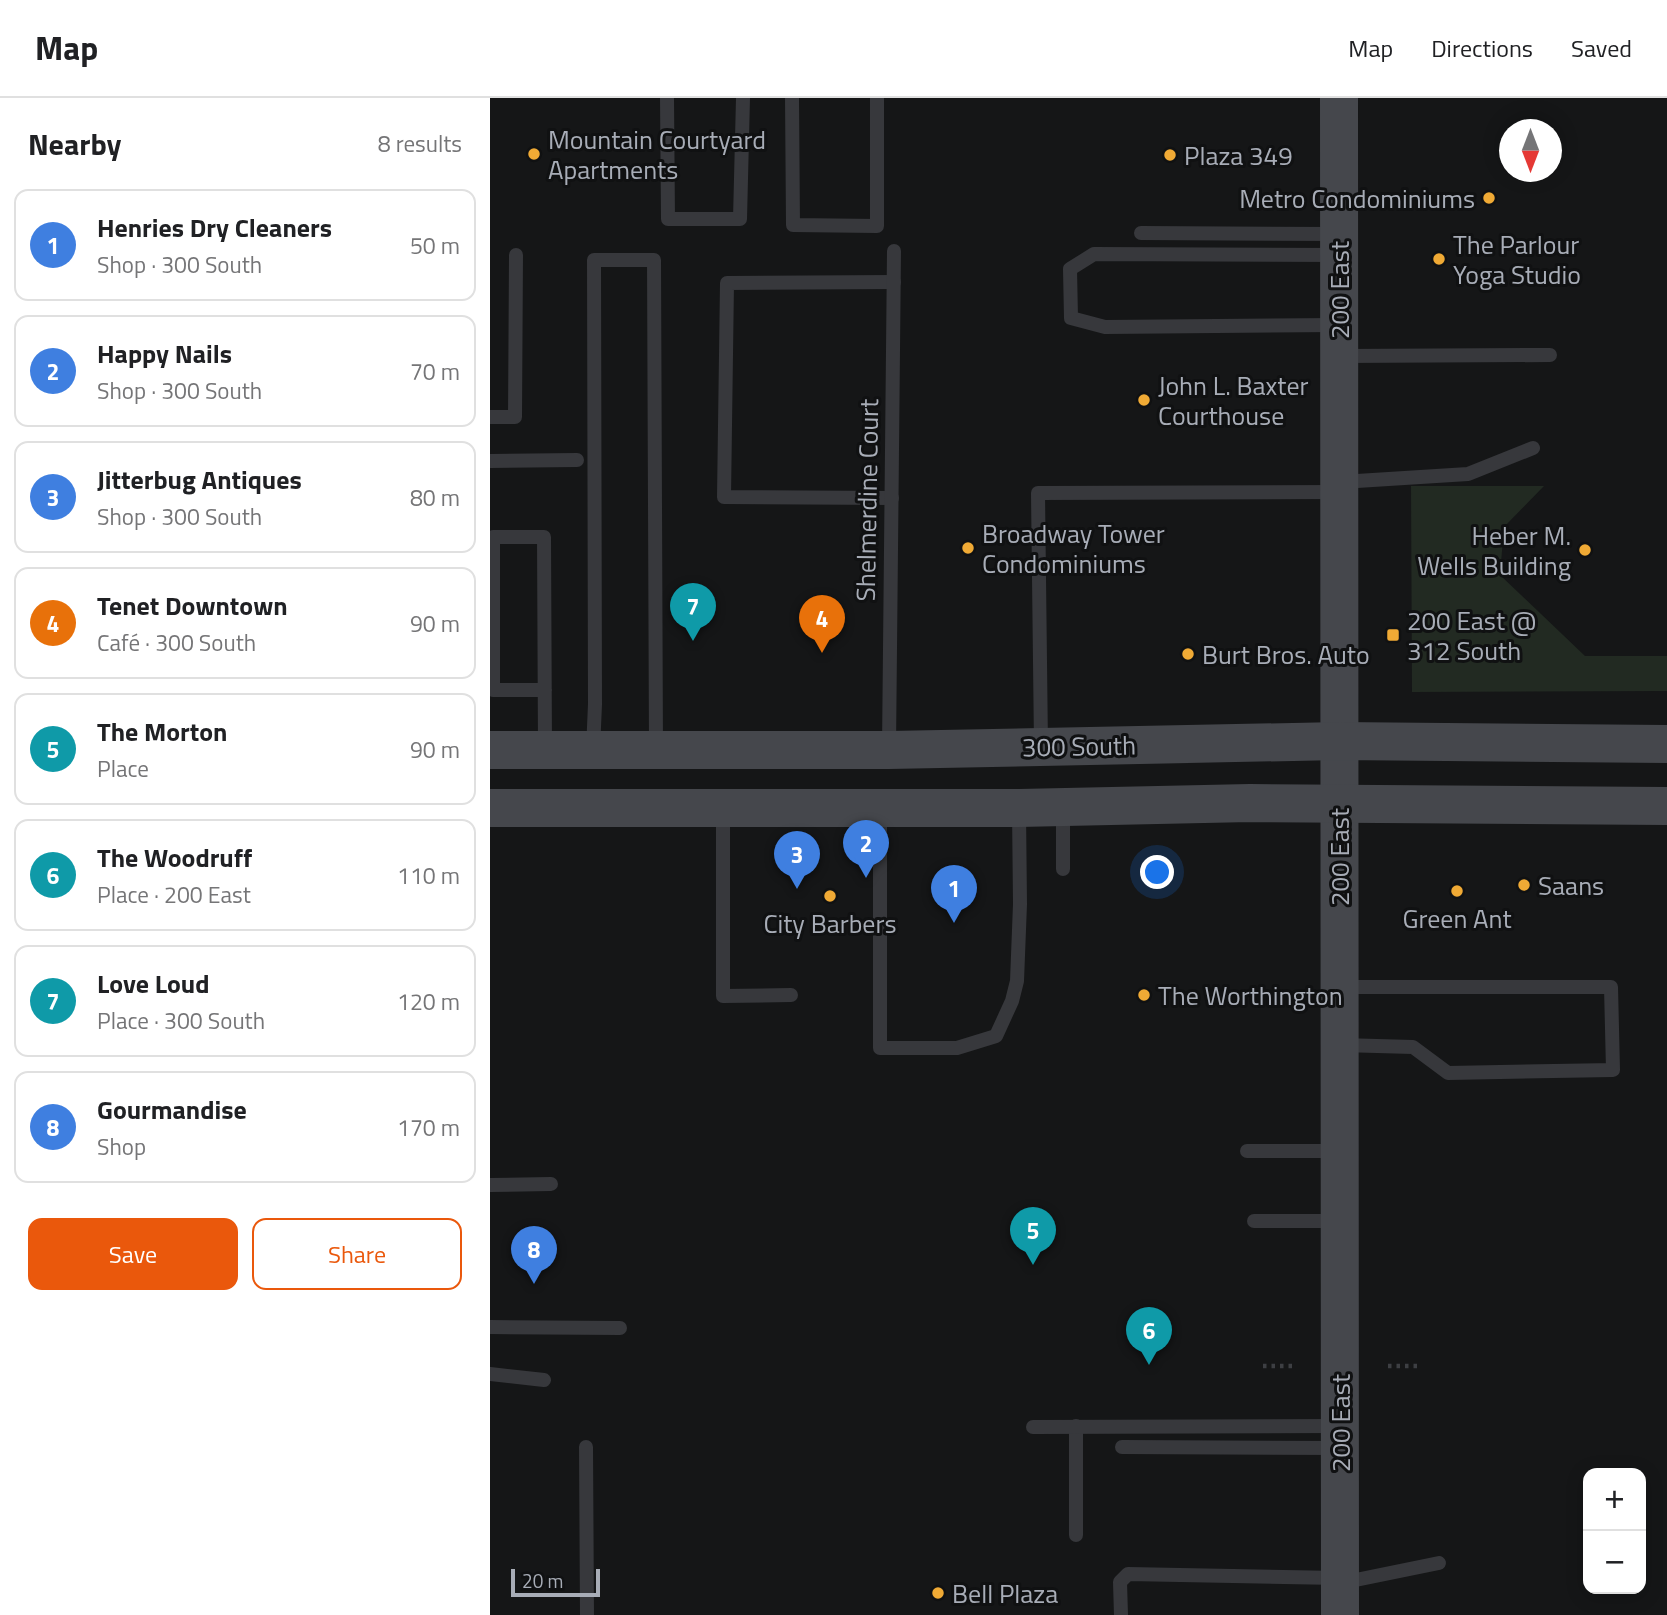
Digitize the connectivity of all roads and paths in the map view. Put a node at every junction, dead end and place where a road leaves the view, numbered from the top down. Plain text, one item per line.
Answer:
1 (667, 98) edge
2 (743, 98) edge
3 (792, 98) edge
4 (877, 98) edge
5 (1339, 98) edge
6 (1141, 233) dead end
7 (1339, 245) junction
8 (894, 251) dead end
9 (516, 255) dead end
10 (894, 282) junction
11 (1339, 340) junction
12 (1550, 355) dead end
13 (490, 417) edge
14 (1533, 448) dead end
15 (577, 460) dead end
16 (490, 461) edge
17 (1339, 487) junction
18 (892, 498) junction
19 (545, 690) junction
20 (1339, 741) junction
21 (1667, 744) edge
22 (1041, 746) junction
23 (490, 750) edge
24 (593, 750) junction
25 (656, 750) junction
26 (889, 750) junction
27 (545, 751) junction
28 (1339, 804) junction
29 (1667, 806) edge
30 (1063, 807) junction
31 (490, 808) edge
32 (1019, 808) junction
33 (880, 809) junction
34 (723, 810) junction
35 (1063, 869) dead end
36 (1339, 987) junction
37 (791, 996) dead end
38 (1339, 1045) junction
39 (1247, 1151) dead end
40 (1340, 1151) junction
41 (551, 1184) dead end
42 (490, 1185) edge
43 (1254, 1221) dead end
44 (1340, 1221) junction
45 (490, 1327) edge
46 (620, 1328) dead end
47 (1264, 1366) dead end
48 (1297, 1366) dead end
49 (1388, 1366) dead end
50 (1419, 1366) dead end
51 (490, 1374) edge
52 (544, 1380) dead end
53 (1076, 1426) junction
54 (1033, 1427) dead end
55 (1340, 1437) junction
56 (586, 1447) dead end
57 (1122, 1447) dead end
58 (1076, 1535) dead end
59 (1439, 1563) dead end
60 (1340, 1592) edge
61 (587, 1615) edge
62 (1121, 1615) edge

1 - 2 lane
3 - 4 lane
5 - 7 street, 200 East
6 - 7 lane
7 - 11 street, 200 East
7 - 11 lane
8 - 10 lane, Shelmerdine Court
9 - 13 lane
10 - 18 lane, Shelmerdine Court
10 - 18 lane
11 - 12 lane
11 - 17 street, 200 East
14 - 17 lane
15 - 16 lane
17 - 20 street, 200 East
17 - 22 lane
18 - 26 lane, Shelmerdine Court
19 - 19 lane
19 - 27 lane
20 - 21 street, 300 South
20 - 22 street, 300 South
20 - 28 street, 200 East
22 - 26 street, 300 South
23 - 27 street, 300 South
24 - 25 street, 300 South
24 - 25 lane
24 - 27 street, 300 South
25 - 26 street, 300 South
28 - 29 street
28 - 30 street
28 - 36 street, 200 East
30 - 32 street
30 - 35 lane
31 - 34 street
32 - 33 street
32 - 33 lane
33 - 34 street
34 - 37 lane
36 - 38 street, 200 East
36 - 38 lane
38 - 40 street, 200 East
39 - 40 lane
40 - 44 street, 200 East
41 - 42 lane
43 - 44 lane
44 - 55 street, 200 East
45 - 46 lane
47 - 48 path
49 - 50 path
51 - 52 lane
53 - 54 lane
53 - 55 lane
53 - 58 lane
55 - 57 lane
55 - 60 street, 200 East
56 - 61 lane
59 - 60 lane
60 - 62 lane

